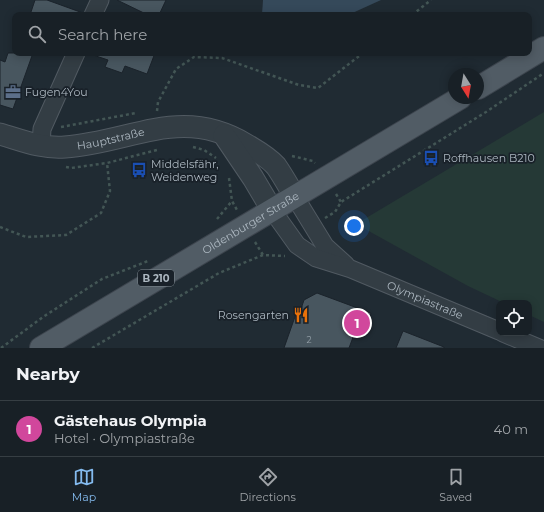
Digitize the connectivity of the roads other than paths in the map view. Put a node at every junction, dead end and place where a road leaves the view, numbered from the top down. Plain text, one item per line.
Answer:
1 (100, 0) edge
2 (94, 12) edge
3 (544, 48) edge
4 (532, 55) edge
5 (75, 56) edge
6 (531, 56) edge
7 (484, 84) edge
8 (450, 104) edge
9 (221, 132) junction
10 (0, 134) edge
11 (42, 146) junction
12 (295, 197) junction
13 (272, 210) junction
14 (351, 269) junction
15 (496, 330) edge
16 (510, 336) edge
17 (41, 348) edge
18 (539, 348) edge

1 - 2 street
3 - 4 main road
5 - 11 street
6 - 7 main road
8 - 12 main road, Oldenburger Straße / B 210
9 - 11 street, Hauptstraße
9 - 12 street, Hauptstraße
9 - 13 street
10 - 11 street, Hauptstraße
12 - 13 main road, Oldenburger Straße / B 210
12 - 14 street, Olympiastraße
13 - 14 street, Olympiastraße
13 - 17 main road, Oldenburger Straße / B 210
14 - 15 street, Olympiastraße
16 - 18 street

